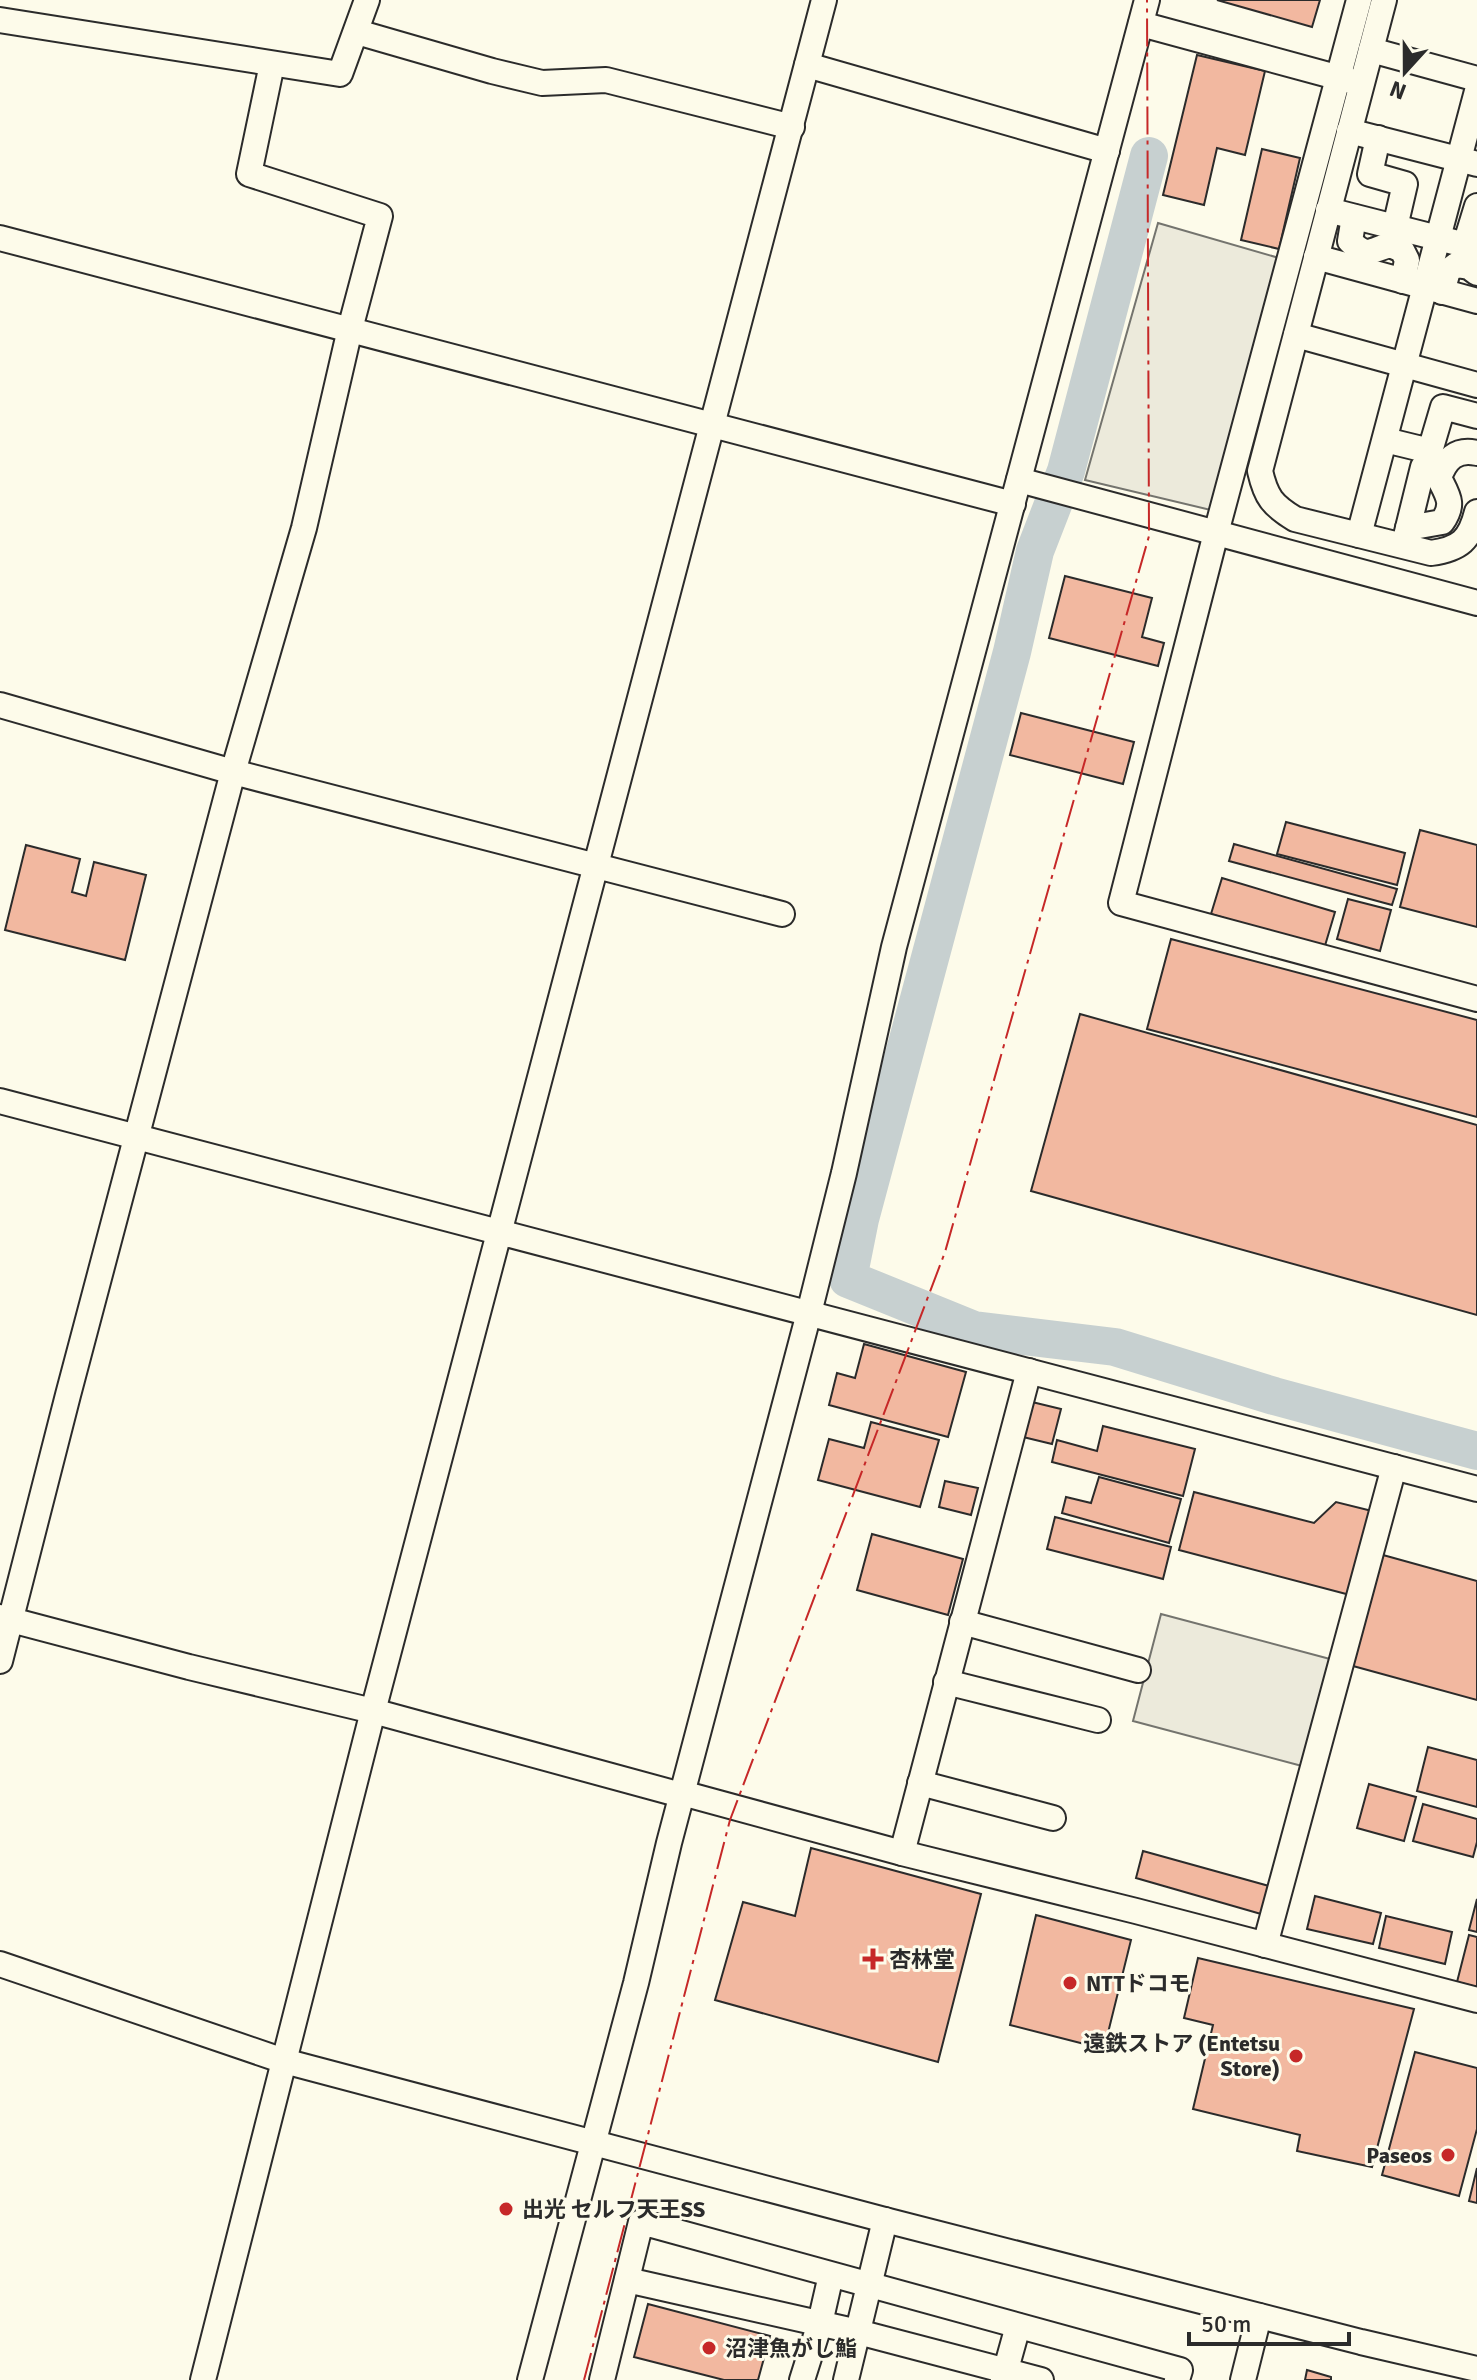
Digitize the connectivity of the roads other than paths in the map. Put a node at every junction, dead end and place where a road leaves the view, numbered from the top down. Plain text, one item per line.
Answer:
1 (367, 0) edge
2 (824, 0) edge
3 (1147, 0) edge
4 (1359, 0) edge
5 (1384, 0) edge
6 (3, 18) edge
7 (1141, 24) junction
8 (357, 32) junction
9 (1371, 50) junction
10 (272, 64) junction
11 (807, 65) junction
12 (1477, 79) edge
13 (1350, 81) junction
14 (1477, 91) edge
15 (792, 127) junction
16 (1349, 131) junction
17 (1378, 138) junction
18 (1107, 151) junction
19 (1468, 162) edge
20 (1477, 206) edge
21 (1328, 210) junction
22 (1354, 217) junction
23 (1395, 227) junction
24 (0, 238) edge
25 (1438, 238) junction
26 (1471, 246) edge
27 (1316, 257) junction
28 (1477, 273) edge
29 (1423, 287) junction
30 (1477, 301) edge
31 (350, 329) junction
32 (1296, 335) junction
33 (1405, 365) junction
34 (1477, 385) edge
35 (1477, 416) edge
36 (713, 424) junction
37 (1385, 440) junction
38 (1477, 453) edge
39 (1423, 467) dead end
40 (1019, 480) junction
41 (1013, 504) junction
42 (1477, 512) edge
43 (1216, 533) junction
44 (1359, 535) junction
45 (1406, 537) junction
46 (1477, 603) edge
47 (0, 705) edge
48 (233, 772) junction
49 (596, 866) junction
50 (782, 914) dead end
51 (1477, 999) edge
52 (0, 1101) edge
53 (137, 1136) junction
54 (499, 1232) junction
55 (809, 1313) junction
56 (1029, 1371) junction
57 (1394, 1467) junction
58 (1477, 1489) edge
59 (5, 1619) edge
60 (962, 1622) junction
61 (0, 1661) edge
62 (1138, 1670) dead end
63 (946, 1682) junction
64 (373, 1711) junction
65 (1098, 1720) dead end
66 (920, 1783) junction
67 (692, 1796) junction
68 (1053, 1818) dead end
69 (902, 1853) junction
70 (1265, 1945) junction
71 (0, 1964) edge
72 (1477, 2000) edge
73 (284, 2061) junction
74 (594, 2143) junction
75 (885, 2220) junction
76 (831, 2275) junction
77 (627, 2280) junction
78 (869, 2285) junction
79 (1259, 2316) junction
80 (820, 2323) junction
81 (1018, 2326) junction
82 (858, 2332) junction
83 (1477, 2369) edge
84 (1004, 2375) edge
85 (203, 2380) edge
86 (530, 2380) edge
87 (602, 2380) edge
88 (802, 2380) edge
89 (846, 2380) edge
90 (1041, 2380) edge
91 (1177, 2380) edge
92 (1243, 2380) edge

1 - 8 street
2 - 11 street
3 - 7 street
4 - 13 street
5 - 9 street
6 - 10 street
7 - 13 street
7 - 18 street
8 - 10 street
8 - 15 street
9 - 12 street
9 - 13 street
10 - 31 street
11 - 15 street
11 - 18 street
13 - 16 street
13 - 43 street
14 - 19 street
15 - 36 street
16 - 17 street
16 - 21 street
17 - 19 street
17 - 23 street
18 - 40 street
19 - 25 street
20 - 26 street
21 - 22 street
21 - 27 street
22 - 23 street
22 - 29 street
23 - 25 street
24 - 31 street
25 - 26 street
25 - 29 street
27 - 29 street
27 - 32 street
28 - 29 street
29 - 30 street
29 - 33 street
31 - 36 street
31 - 48 street
32 - 33 street
32 - 44 street
33 - 34 street
33 - 37 street
35 - 37 street
36 - 41 street
36 - 49 street
37 - 44 street
38 - 45 street
39 - 45 street
40 - 41 street
40 - 43 street
41 - 55 street
42 - 45 street
43 - 46 street
43 - 51 street
44 - 45 street
47 - 48 street
48 - 49 street
48 - 53 street
49 - 50 street
49 - 54 street
52 - 53 street
53 - 54 street
53 - 59 street
54 - 55 street
54 - 64 street
55 - 56 street
55 - 67 street
56 - 57 street
56 - 60 street
57 - 58 street
57 - 70 street
59 - 61 street
59 - 64 street
60 - 62 street
60 - 63 street
63 - 65 street
63 - 66 street
64 - 67 street
64 - 73 street
66 - 68 street
66 - 69 street
67 - 69 street
67 - 74 street
69 - 70 street
70 - 72 street
71 - 73 street
73 - 74 street
73 - 85 street
74 - 75 street
74 - 86 street
75 - 78 street
75 - 79 street
76 - 77 street
76 - 78 street
76 - 80 street
77 - 80 street
77 - 87 street
78 - 81 street
78 - 82 street
79 - 83 street
79 - 92 street
80 - 82 street
80 - 88 street
81 - 84 street
81 - 91 street
82 - 84 street
82 - 89 street
84 - 90 street

